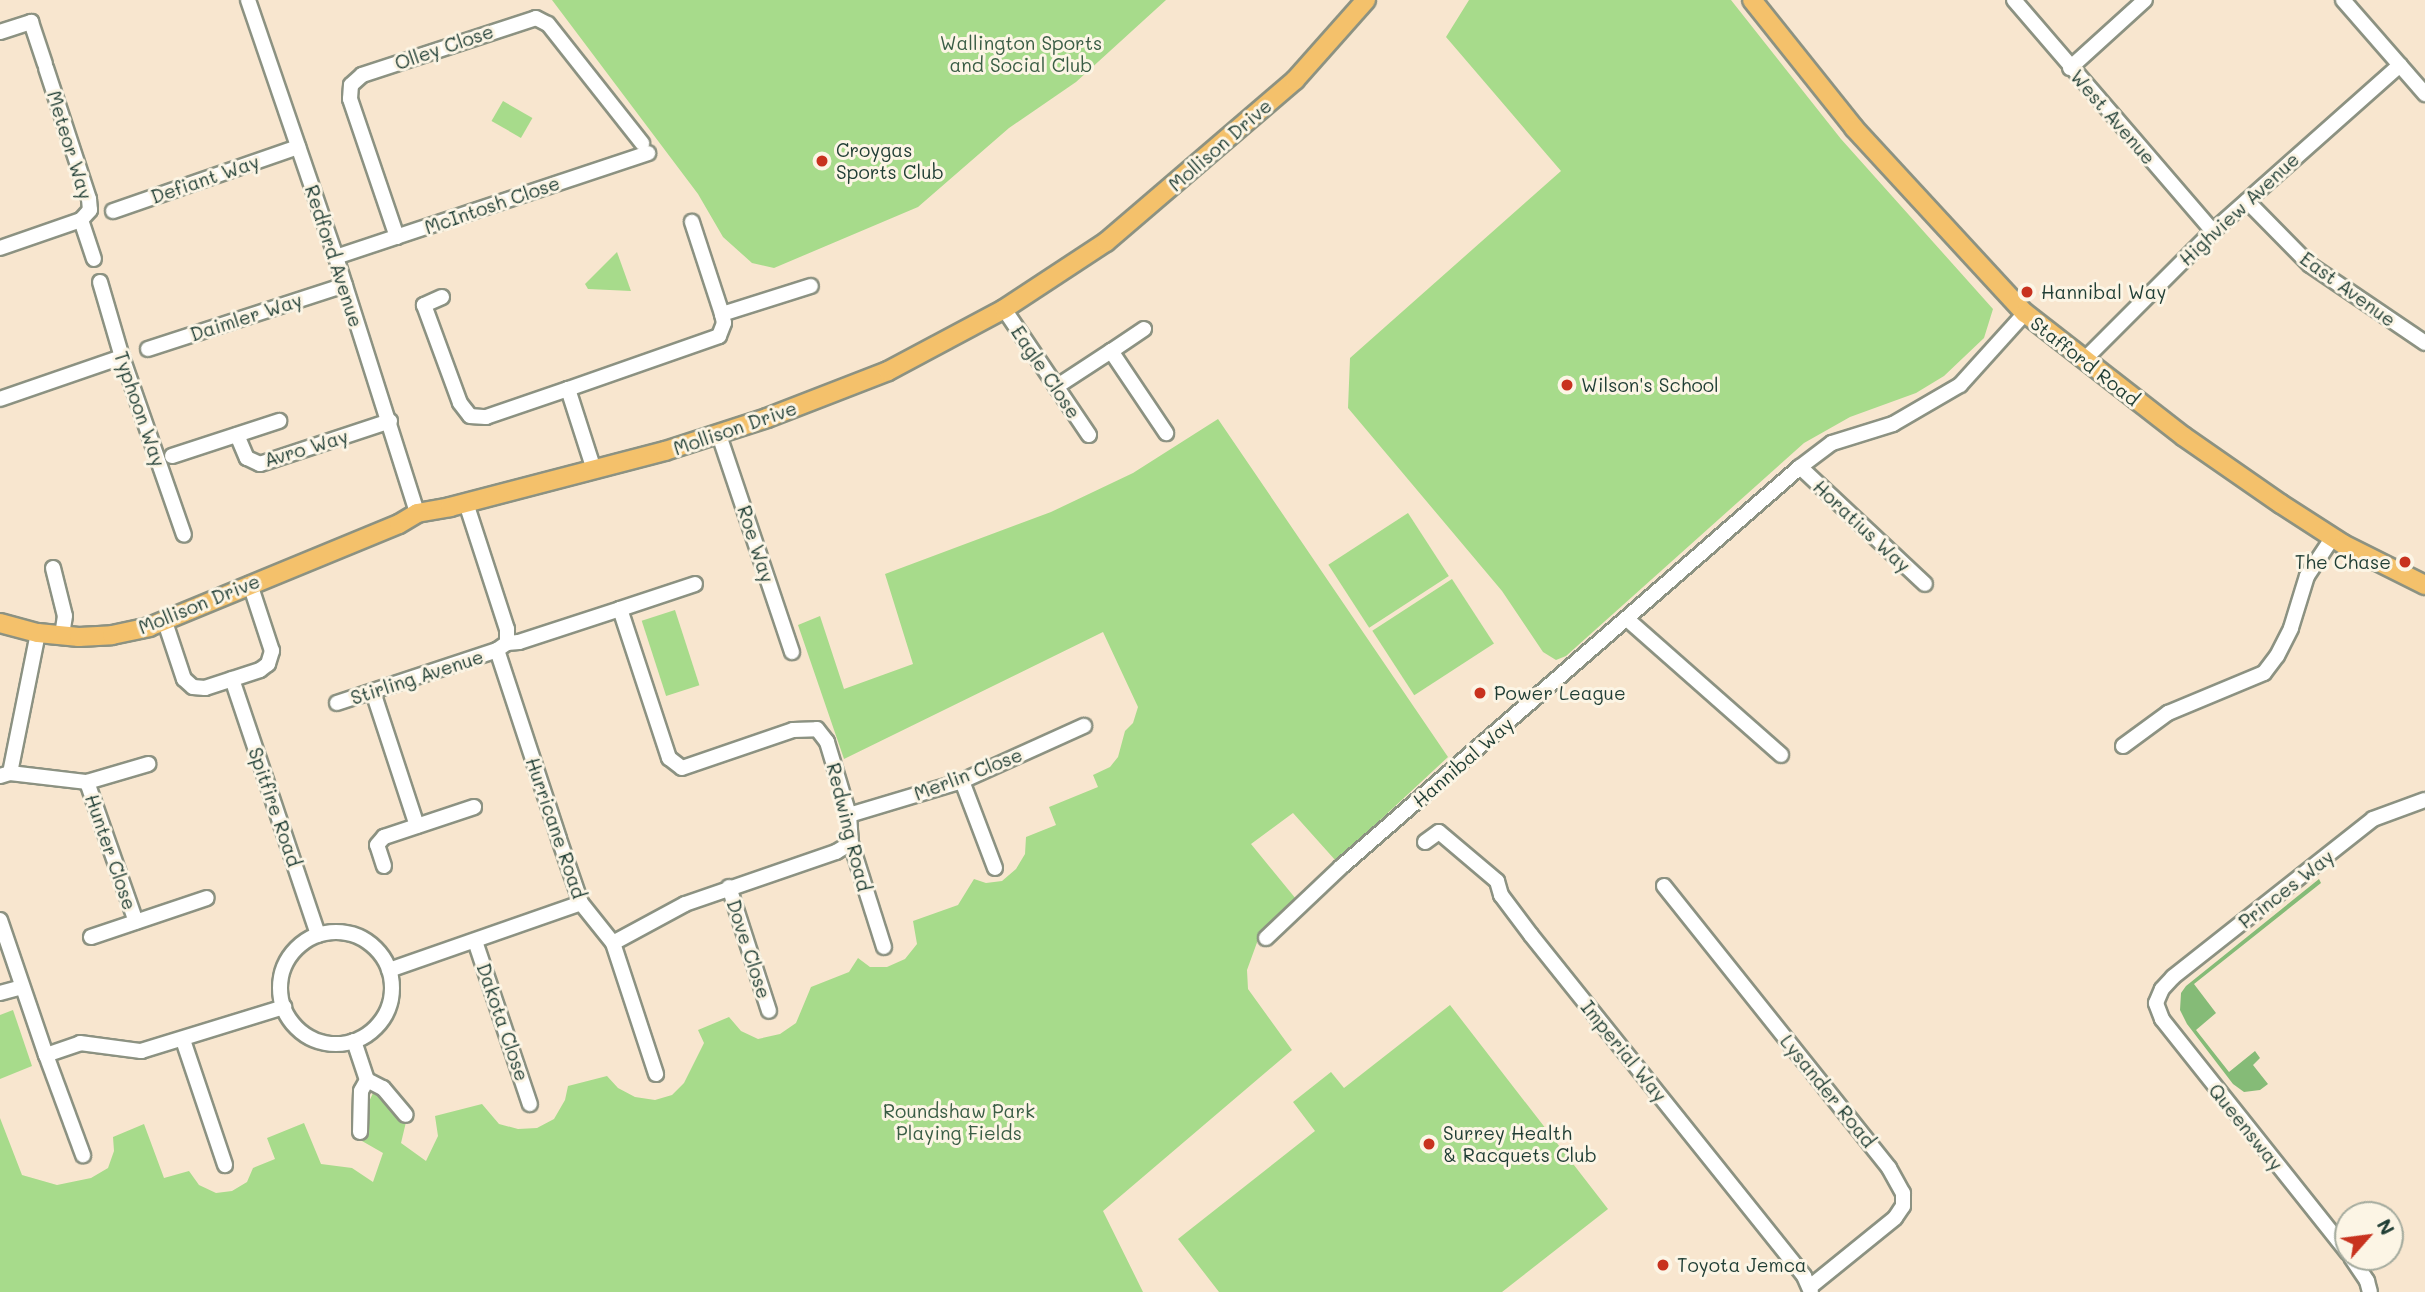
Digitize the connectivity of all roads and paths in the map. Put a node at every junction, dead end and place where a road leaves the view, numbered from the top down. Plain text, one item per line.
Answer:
1 (1366, 0) edge
2 (1752, 0) edge
3 (2014, 0) edge
4 (2146, 0) edge
5 (2343, 0) edge
6 (248, 1) edge
7 (0, 32) edge
8 (2400, 65) junction
9 (2070, 68) junction
10 (2425, 94) edge
11 (298, 147) junction
12 (645, 148) joint
13 (2247, 201) junction
14 (113, 211) dead end
15 (81, 220) junction
16 (692, 222) dead end
17 (2213, 231) junction
18 (397, 237) junction
19 (0, 248) edge
20 (336, 257) junction
21 (94, 259) dead end
22 (100, 282) dead end
23 (345, 285) junction
24 (810, 286) dead end
25 (442, 297) dead end
26 (1004, 309) junction
27 (2025, 313) junction
28 (722, 314) junction
29 (1144, 329) dead end
30 (2425, 343) edge
31 (148, 349) dead end
32 (1111, 351) junction
33 (122, 357) junction
34 (2084, 360) junction
35 (1056, 387) junction
36 (568, 389) junction
37 (0, 399) edge
38 (279, 421) dead end
39 (390, 421) junction
40 (1166, 433) dead end
41 (237, 435) junction
42 (719, 435) junction
43 (1089, 435) dead end
44 (172, 456) dead end
45 (1800, 467) junction
46 (594, 470) junction
47 (466, 503) junction
48 (417, 513) junction
49 (184, 535) dead end
50 (2333, 537) junction
51 (53, 568) dead end
52 (250, 584) junction
53 (695, 584) dead end
54 (1925, 584) dead end
55 (2425, 585) edge
56 (620, 609) junction
57 (1628, 620) junction
58 (0, 622) edge
59 (165, 622) junction
60 (38, 633) junction
61 (62, 636) junction
62 (502, 647) junction
63 (792, 652) dead end
64 (232, 679) junction
65 (373, 692) junction
66 (337, 703) dead end
67 (1084, 726) dead end
68 (2123, 747) dead end
69 (1781, 755) dead end
70 (148, 764) dead end
71 (5, 774) edge
72 (962, 781) junction
73 (87, 782) junction
74 (2425, 800) edge
75 (474, 807) dead end
76 (849, 816) junction
77 (417, 825) junction
78 (1425, 842) dead end
79 (850, 843) junction
80 (384, 866) dead end
81 (995, 868) dead end
82 (1664, 886) dead end
83 (729, 887) junction
84 (207, 898) dead end
85 (581, 904) junction
86 (0, 920) edge
87 (136, 922) junction
88 (318, 935) junction
89 (91, 937) dead end
90 (1266, 938) dead end
91 (475, 941) junction
92 (613, 943) junction
93 (884, 947) dead end
94 (389, 970) junction
95 (22, 987) junction
96 (0, 993) edge
97 (2158, 996) joint
98 (284, 1007) junction
99 (769, 1011) dead end
100 (183, 1040) junction
101 (354, 1041) junction
102 (46, 1055) junction
103 (656, 1074) dead end
104 (367, 1080) junction
105 (530, 1104) dead end
106 (406, 1115) dead end
107 (360, 1132) dead end
108 (83, 1155) dead end
109 (225, 1165) dead end
110 (2334, 1235) edge
111 (2360, 1271) edge
112 (1811, 1289) edge
113 (2370, 1292) edge

1 - 26 main road, Mollison Drive
2 - 27 main road, Stafford Road
3 - 9 street, West Avenue
4 - 9 street
5 - 8 street
6 - 11 street, Redford Avenue
7 - 15 street, Meteor Way
8 - 10 street
8 - 13 street, Highview Avenue
9 - 17 street, West Avenue
11 - 14 street, Defiant Way
11 - 20 street, Redford Avenue
12 - 18 street, McIntosh Close
12 - 18 street, Olley Close
13 - 17 street, Highview Avenue
13 - 30 street, East Avenue
15 - 19 street, Meteor Way
15 - 21 street, Meteor Way
16 - 28 street
17 - 34 street, Highview Avenue
18 - 20 street, McIntosh Close
20 - 23 street, Redford Avenue
22 - 33 street, Typhoon Way
23 - 31 street, Daimler Way
23 - 39 street, Redford Avenue
24 - 28 street
25 - 36 street
26 - 35 street, Eagle Close
26 - 42 main road, Mollison Drive
27 - 34 main road, Stafford Road
27 - 45 street, Hannibal Way
28 - 36 street
29 - 32 street
32 - 35 street
32 - 40 street
33 - 37 street
33 - 49 street, Typhoon Way
34 - 50 main road, Stafford Road
35 - 43 street, Eagle Close
36 - 46 street
38 - 41 street, Avro Way
39 - 41 street, Avro Way
39 - 48 street, Redford Avenue
41 - 44 street, Avro Way
42 - 46 main road, Mollison Drive
42 - 63 street, Roe Way
45 - 54 street, Horatius Way
45 - 57 street, Hannibal Way
46 - 47 main road, Mollison Drive
47 - 48 main road, Mollison Drive
47 - 62 street, Hurricane Road
48 - 52 main road, Mollison Drive
50 - 55 main road, Stafford Road
50 - 68 street
51 - 61 street
52 - 59 main road, Mollison Drive
52 - 64 street
53 - 56 street
56 - 62 street
56 - 76 street, Redwing Road
57 - 69 street
57 - 90 street, Hannibal Way
58 - 60 main road, Mollison Drive
59 - 61 main road, Mollison Drive
59 - 64 street
60 - 61 main road, Mollison Drive
60 - 71 street
62 - 65 street, Stirling Avenue
62 - 85 street, Hurricane Road
64 - 88 street, Spitfire Road
65 - 66 street, Stirling Avenue
65 - 77 street
67 - 72 street, Merlin Close
70 - 73 street
71 - 73 street
72 - 76 street, Merlin Close
72 - 81 street
73 - 87 street, Hunter Close
74 - 97 street, Princes Way
75 - 77 street
76 - 79 street, Redwing Road
77 - 80 street
78 - 112 street, Imperial Way
79 - 83 street
79 - 93 street, Redwing Road
82 - 112 street, Lysander Road
83 - 92 street
83 - 99 street, Dove Close
84 - 87 street, Hunter Close
85 - 91 street
85 - 92 street, Hurricane Road
86 - 95 street
87 - 89 street, Hunter Close
88 - 94 street
88 - 98 street
91 - 94 street
91 - 105 street, Dakota Close
92 - 103 street
94 - 101 street
95 - 96 street
95 - 102 street
97 - 110 street, Queensway
98 - 100 street
98 - 101 street
100 - 102 street
100 - 109 street
101 - 104 street
102 - 108 street
104 - 106 street
104 - 107 street
111 - 113 street, Queensway

